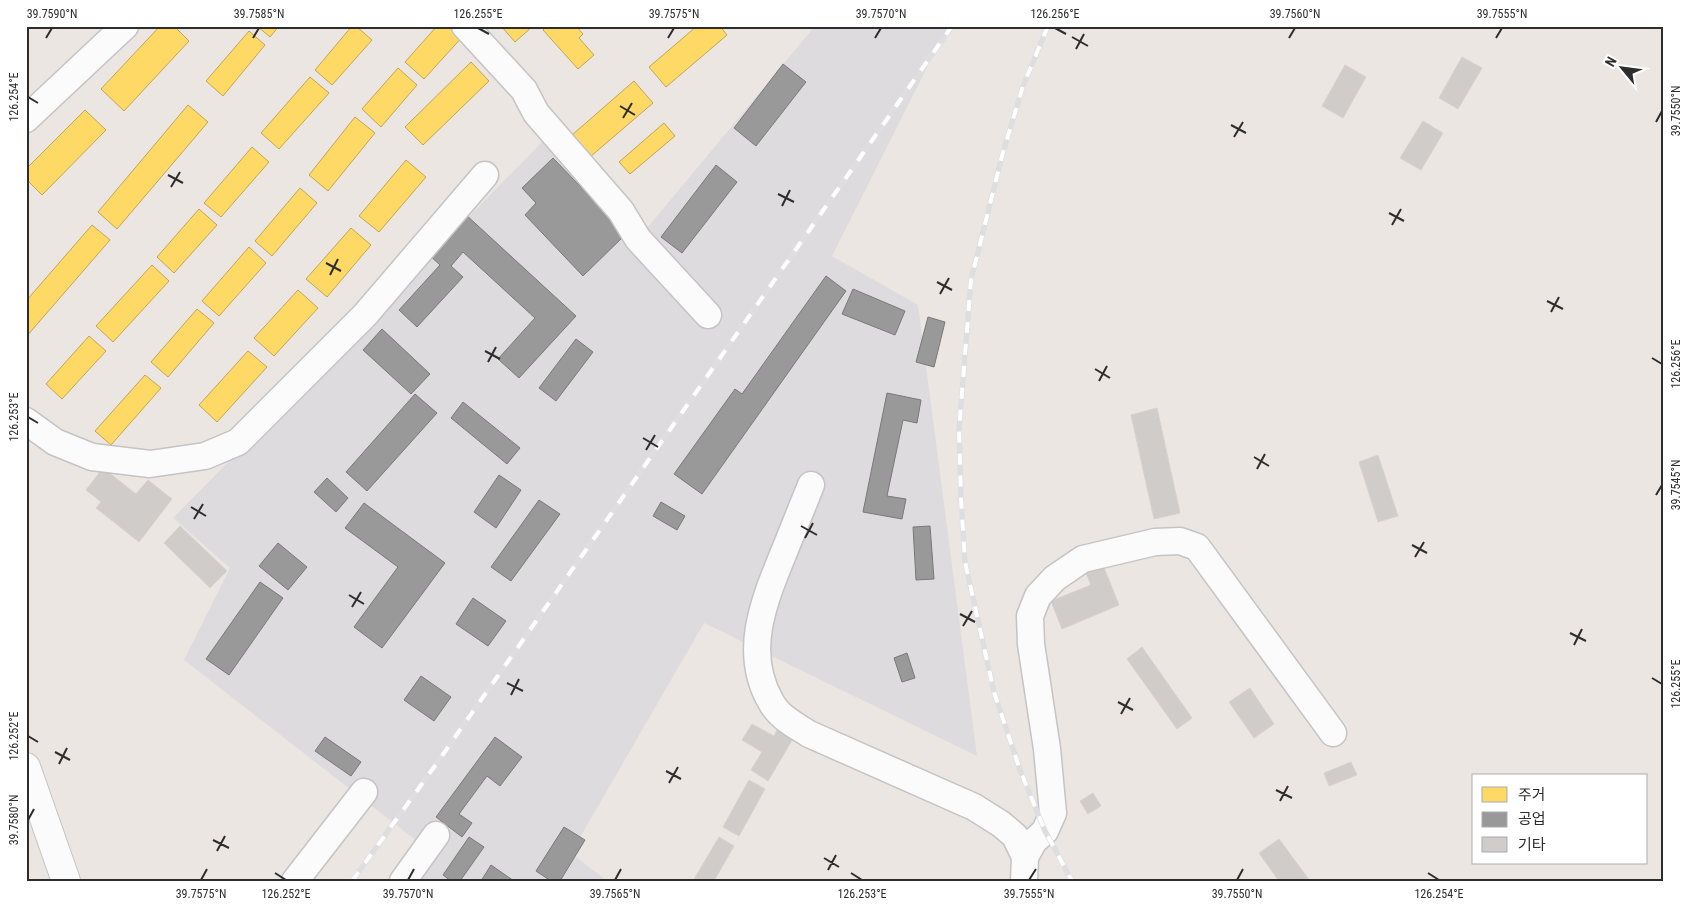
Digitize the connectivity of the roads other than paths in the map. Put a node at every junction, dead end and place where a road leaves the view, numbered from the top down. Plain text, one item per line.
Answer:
1 (125, 26) edge
2 (465, 26) edge
3 (26, 119) edge
4 (485, 175) dead end
5 (708, 315) dead end
6 (26, 421) edge
7 (811, 485) dead end
8 (1333, 734) dead end
9 (26, 767) edge
10 (364, 792) dead end
11 (436, 835) dead end
12 (1024, 869) edge
13 (66, 881) edge
14 (295, 881) edge
15 (403, 881) edge

1 - 3 street
2 - 5 street
4 - 6 street
7 - 12 street
8 - 12 street
9 - 13 street
10 - 14 street
11 - 15 street

